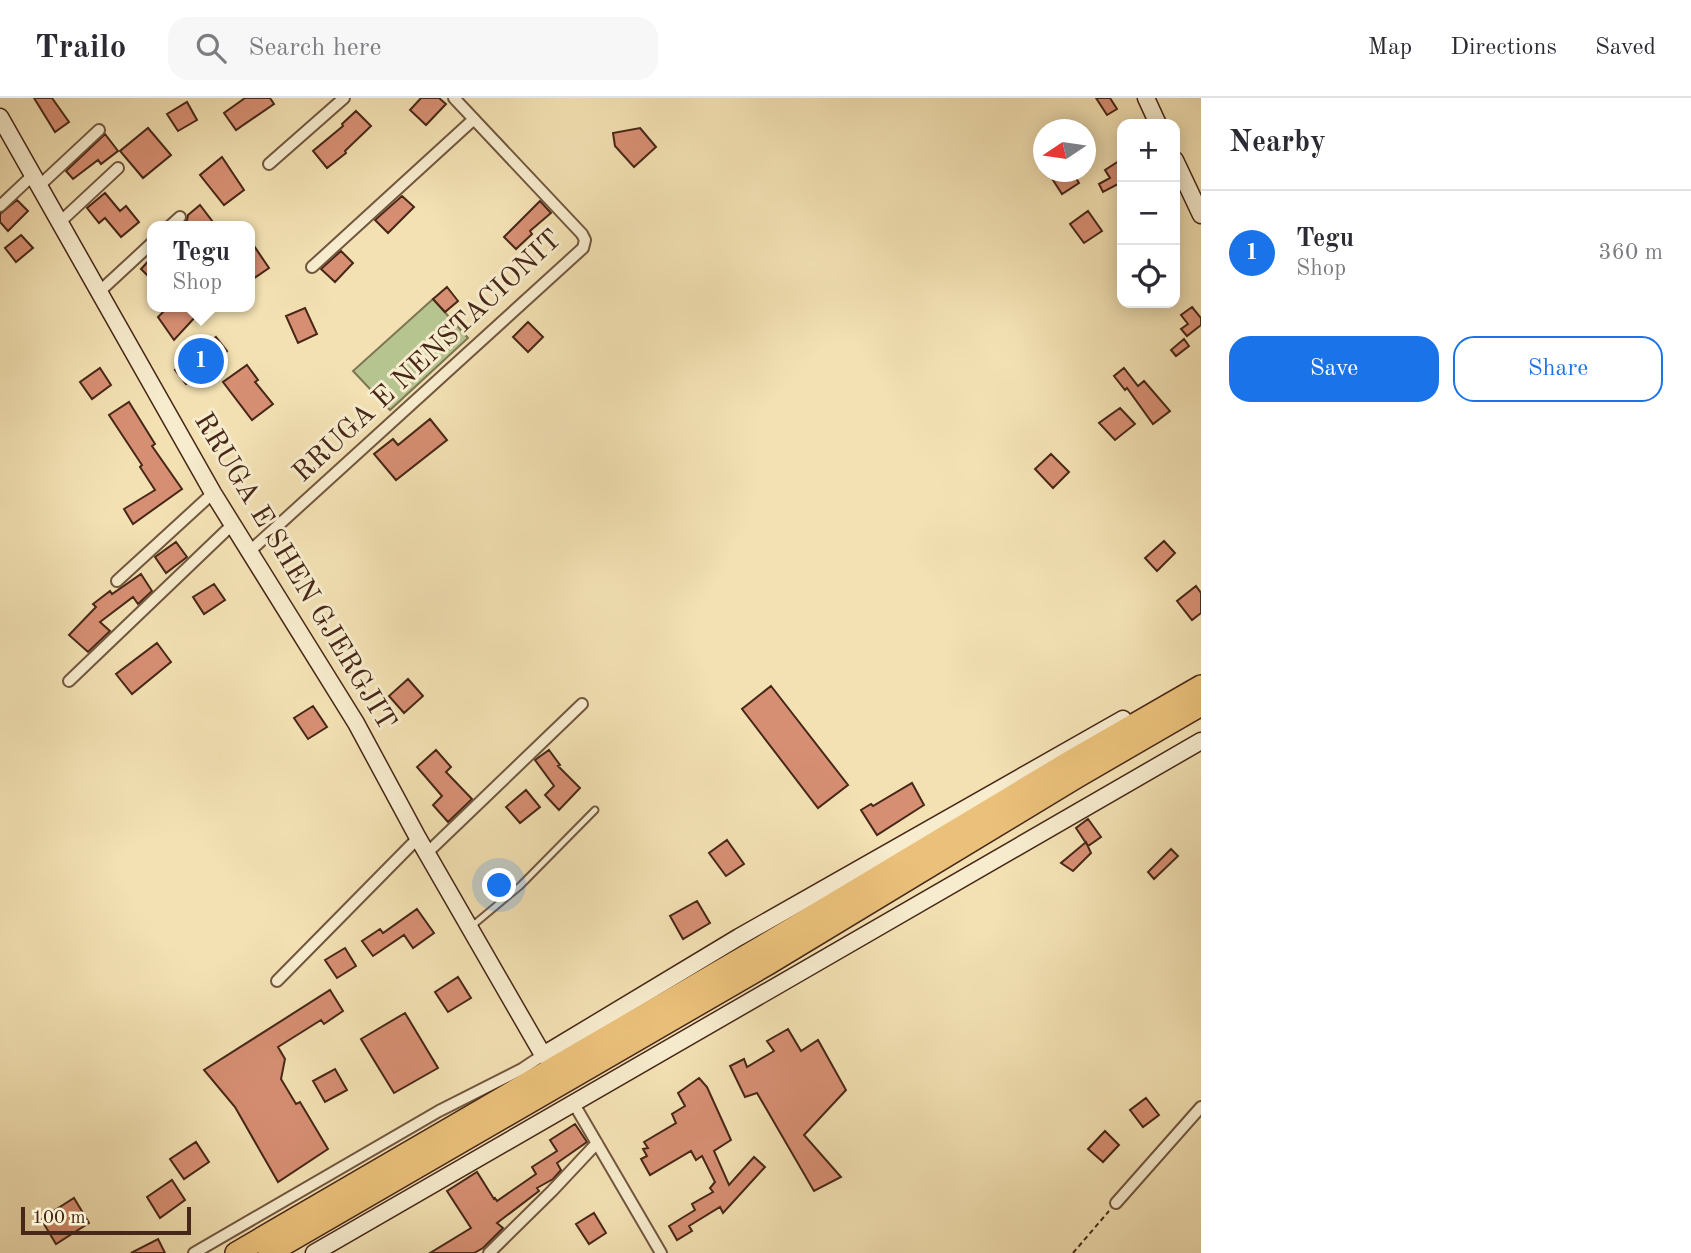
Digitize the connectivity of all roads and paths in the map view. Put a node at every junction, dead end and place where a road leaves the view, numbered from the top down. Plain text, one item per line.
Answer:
1 (344, 98) edge
2 (454, 98) edge
3 (1146, 98) edge
4 (0, 117) edge
5 (474, 119) junction
6 (1156, 119) edge
7 (99, 130) dead end
8 (270, 164) dead end
9 (118, 168) dead end
10 (1180, 171) edge
11 (36, 180) junction
12 (0, 206) edge
13 (1201, 215) edge
14 (180, 217) dead end
15 (176, 221) edge
16 (60, 222) junction
17 (147, 248) edge
18 (313, 267) dead end
19 (99, 292) junction
20 (213, 493) junction
21 (233, 524) junction
22 (250, 551) junction
23 (117, 581) dead end
24 (1201, 675) edge
25 (69, 681) dead end
26 (1201, 686) edge
27 (582, 704) dead end
28 (1201, 705) edge
29 (1201, 741) edge
30 (595, 810) dead end
31 (418, 838) junction
32 (427, 853) junction
33 (470, 928) junction
34 (277, 981) dead end
35 (543, 1055) junction
36 (1201, 1107) edge
37 (578, 1110) junction
38 (597, 1143) junction
39 (1116, 1203) joint
40 (194, 1253) edge
41 (236, 1253) edge
42 (269, 1253) edge
43 (314, 1253) edge
44 (489, 1253) edge
45 (661, 1253) edge
46 (1073, 1253) edge

1 - 8 street
2 - 5 street, RRUGA E NENSTACIONIT
3 - 6 street
4 - 11 street, RRUGA E SHEN GJERGJIT
5 - 18 street
5 - 22 street, RRUGA E NENSTACIONIT
7 - 11 street
9 - 16 street
10 - 13 street
11 - 12 street
11 - 16 street, RRUGA E SHEN GJERGJIT
14 - 15 street
16 - 19 street, RRUGA E SHEN GJERGJIT
17 - 19 street
19 - 20 street, RRUGA E SHEN GJERGJIT
20 - 21 street, RRUGA E SHEN GJERGJIT
20 - 23 street
21 - 22 street, RRUGA E SHEN GJERGJIT
21 - 25 street
22 - 31 street, RRUGA E SHEN GJERGJIT
24 - 35 street
26 - 41 highway
27 - 32 street
28 - 42 highway
29 - 37 street
30 - 33 lane
31 - 32 street, RRUGA E SHEN GJERGJIT
31 - 34 street
32 - 33 street, RRUGA E SHEN GJERGJIT
33 - 35 street, RRUGA E SHEN GJERGJIT
35 - 40 street
36 - 39 street
37 - 38 street
37 - 43 street
38 - 44 street
38 - 45 street
39 - 46 path

